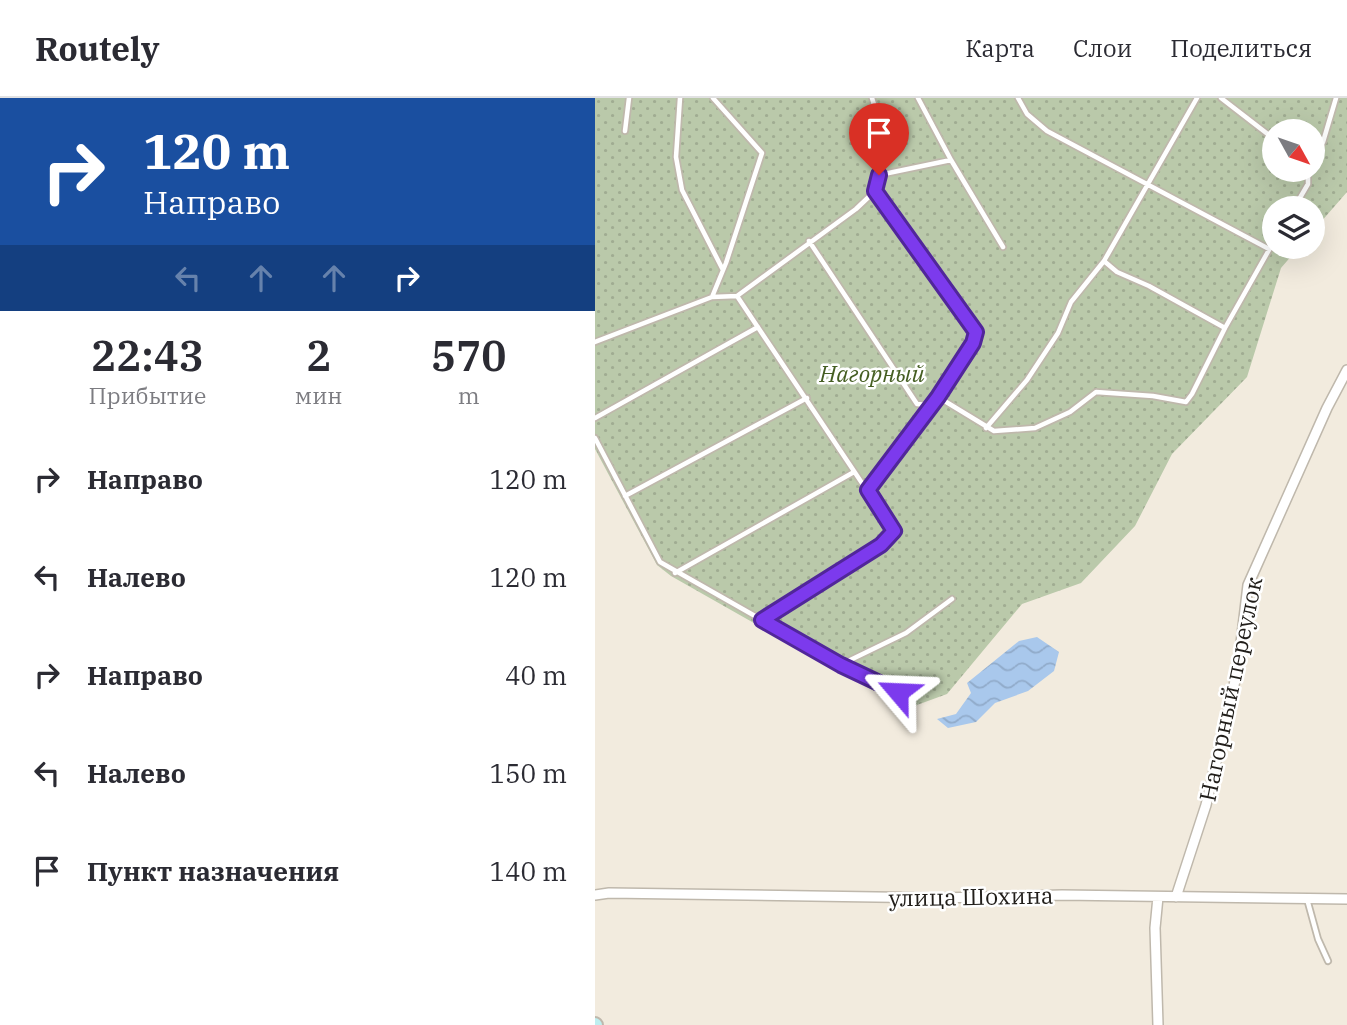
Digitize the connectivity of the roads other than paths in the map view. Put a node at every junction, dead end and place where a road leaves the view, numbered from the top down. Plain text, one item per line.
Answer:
1 (629, 98) edge
2 (680, 98) edge
3 (713, 98) edge
4 (872, 98) edge
5 (918, 98) edge
6 (1018, 98) edge
7 (1197, 98) edge
8 (1221, 98) edge
9 (1336, 98) edge
10 (1262, 130) edge
11 (625, 131) dead end
12 (1325, 135) edge
13 (951, 160) junction
14 (879, 175) junction
15 (1149, 185) junction
16 (875, 191) junction
17 (809, 241) junction
18 (1262, 245) edge
19 (1003, 247) dead end
20 (1263, 259) edge
21 (1104, 261) junction
22 (723, 271) junction
23 (737, 296) junction
24 (712, 297) junction
25 (758, 327) junction
26 (1225, 328) junction
27 (595, 342) edge
28 (1347, 370) edge
29 (938, 397) junction
30 (807, 398) junction
31 (595, 418) edge
32 (986, 428) junction
33 (595, 438) edge
34 (854, 472) junction
35 (868, 490) junction
36 (625, 496) junction
37 (675, 573) junction
38 (952, 599) dead end
39 (762, 620) junction
40 (841, 665) junction
41 (898, 692) dead end
42 (595, 895) edge
43 (1158, 897) junction
44 (1177, 897) junction
45 (1307, 898) junction
46 (1347, 898) edge
47 (1328, 961) dead end
48 (1159, 1025) edge

1 - 11 lane
2 - 22 lane
3 - 22 lane
4 - 14 lane
5 - 13 lane
6 - 15 lane
7 - 15 lane
8 - 10 lane
9 - 12 lane
13 - 14 lane
13 - 19 lane
14 - 16 lane
15 - 18 lane
15 - 21 lane
16 - 17 lane
16 - 29 lane
17 - 23 lane
17 - 29 lane
20 - 26 lane
21 - 26 lane
21 - 32 lane
22 - 24 lane
23 - 24 lane
23 - 25 lane
24 - 27 lane
25 - 30 lane
25 - 31 lane
26 - 32 lane
28 - 44 street, Нагорный переулок
29 - 32 lane
29 - 35 lane
30 - 34 lane
30 - 36 lane
33 - 36 lane
34 - 35 lane
34 - 37 lane
35 - 39 lane
36 - 37 lane
37 - 39 lane
38 - 40 lane
39 - 40 lane
40 - 41 lane
42 - 43 street, улица Шохина
43 - 44 street, улица Шохина
43 - 48 street
44 - 45 street, улица Шохина
45 - 46 street, улица Шохина
45 - 47 lane

